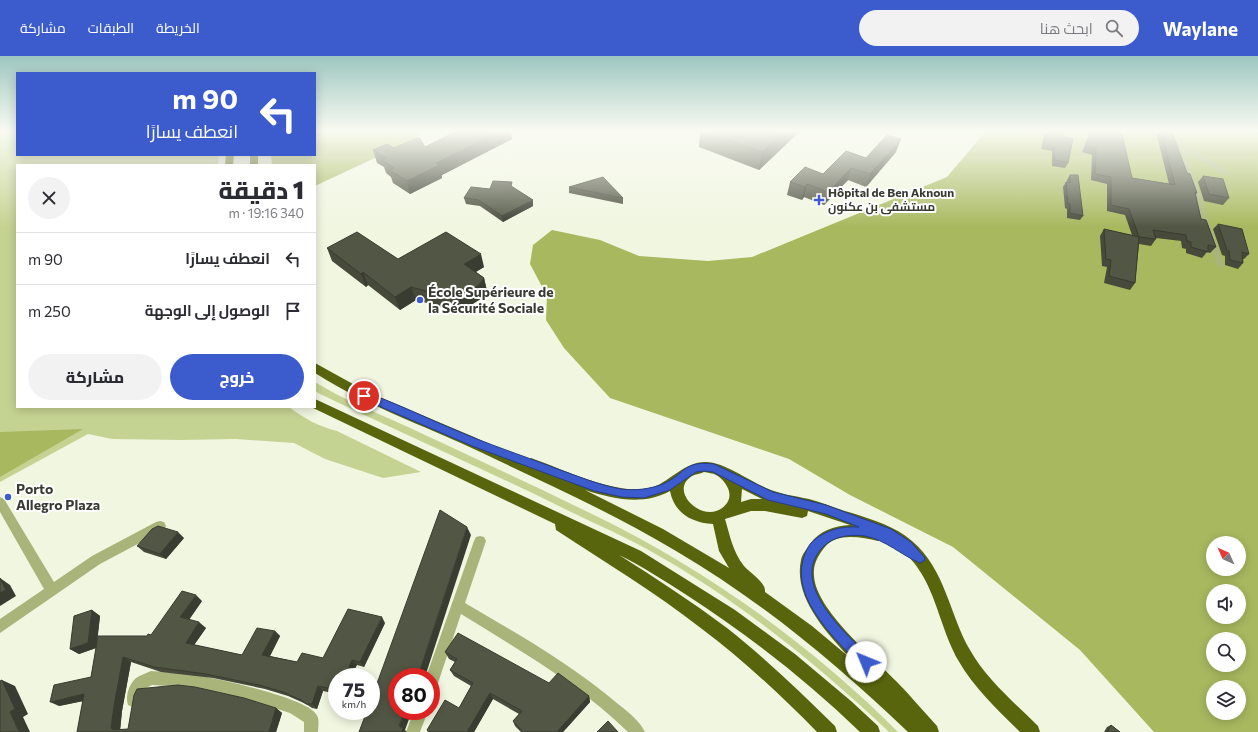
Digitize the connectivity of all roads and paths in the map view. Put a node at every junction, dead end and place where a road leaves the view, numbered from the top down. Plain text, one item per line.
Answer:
1 (1187, 164) edge
2 (1211, 164) edge
3 (1226, 173) dead end
4 (1220, 264) dead end
5 (316, 368) edge
6 (316, 404) edge
7 (475, 443) junction
8 (724, 473) junction
9 (680, 479) junction
10 (0, 502) edge
11 (522, 502) junction
12 (723, 514) junction
13 (841, 516) junction
14 (160, 526) edge
15 (480, 541) dead end
16 (920, 558) junction
17 (52, 590) junction
18 (459, 606) junction
19 (772, 606) junction
20 (0, 627) edge
21 (436, 668) edge
22 (131, 712) edge
23 (418, 720) edge
24 (311, 732) edge
25 (413, 732) edge
26 (638, 732) edge
27 (829, 732) edge
28 (872, 732) edge
29 (920, 732) edge
30 (930, 732) edge
31 (1032, 732) edge

1 - 4 street
2 - 3 street
5 - 7 highway
6 - 11 highway
7 - 9 highway
7 - 19 highway
8 - 9 highway
8 - 12 highway
8 - 13 highway
9 - 12 highway
10 - 17 street
11 - 27 highway
11 - 28 highway
12 - 13 highway
12 - 19 highway
13 - 16 highway
14 - 17 street
15 - 18 street
16 - 30 highway
16 - 31 highway
17 - 20 street
18 - 21 street
18 - 26 street
19 - 29 highway
22 - 24 street
23 - 25 street

